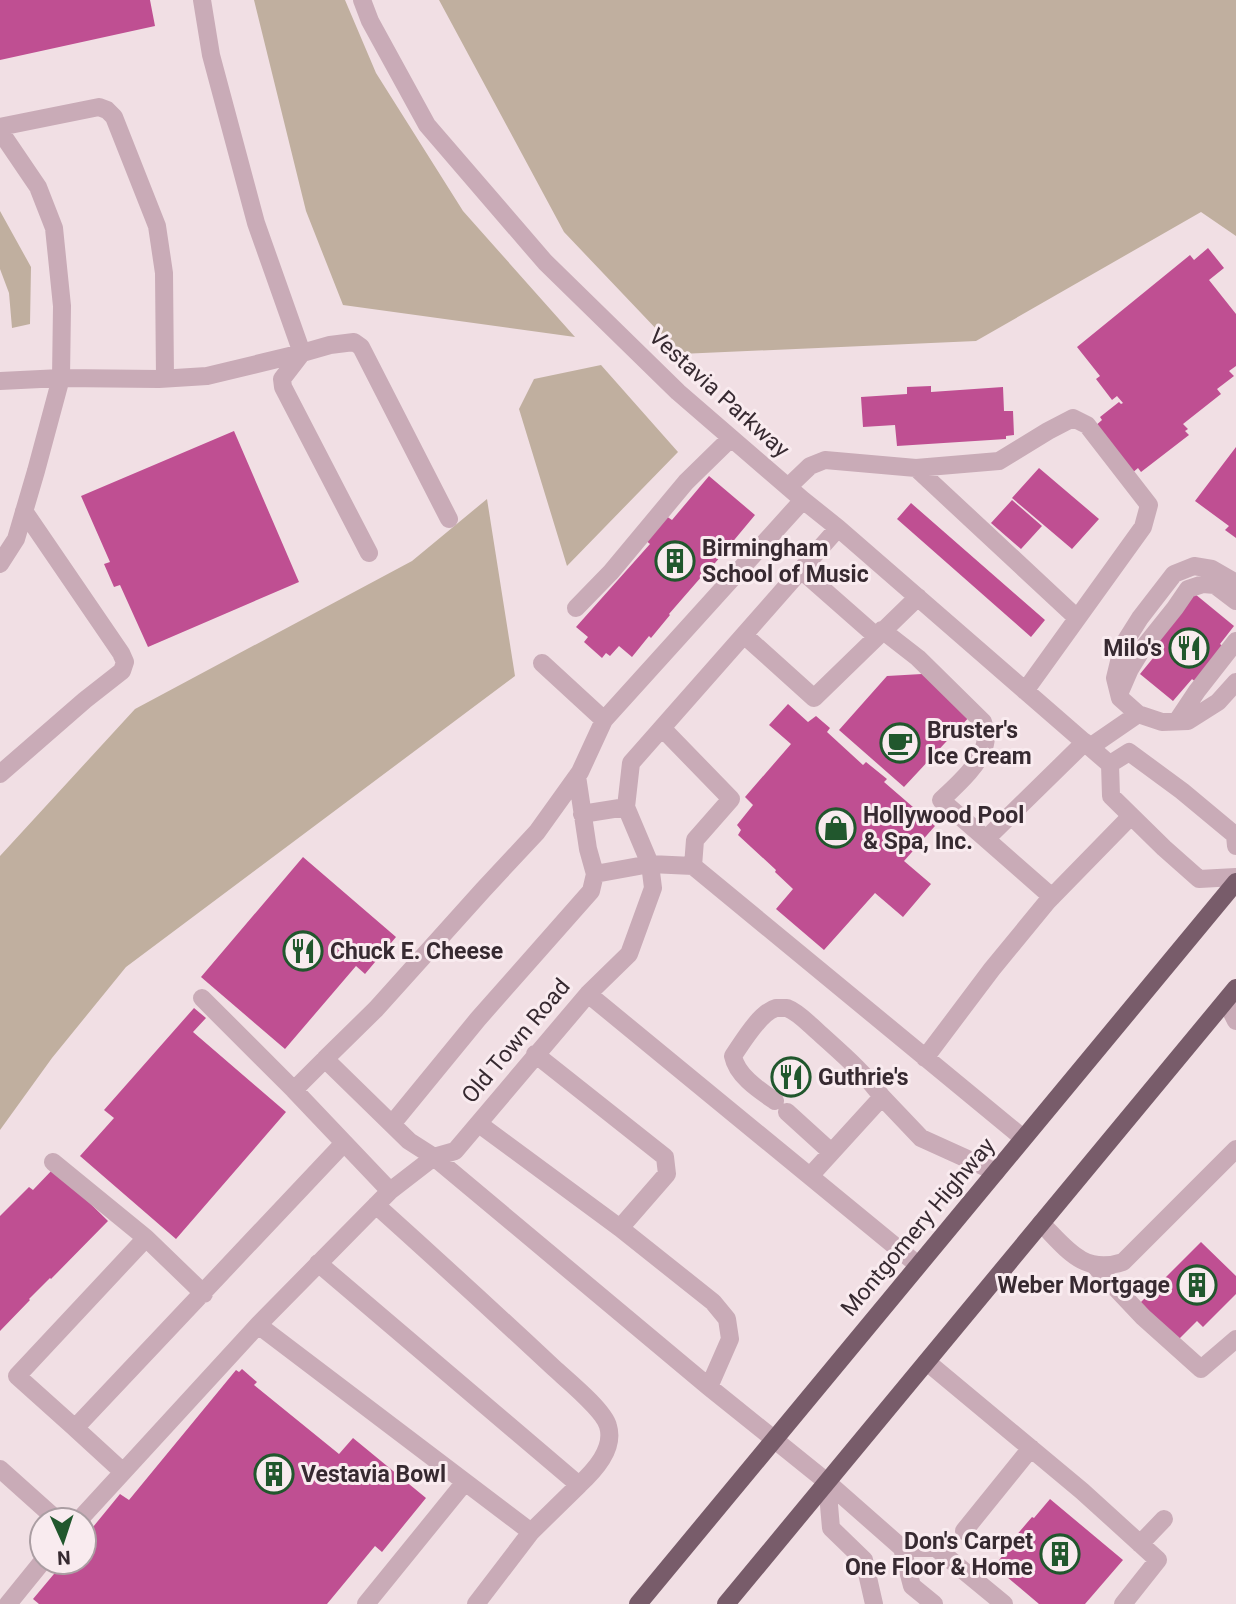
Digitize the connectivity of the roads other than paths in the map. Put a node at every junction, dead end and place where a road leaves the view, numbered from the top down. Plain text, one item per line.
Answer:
1 (202, 0) edge
2 (362, 0) edge
3 (0, 129) edge
4 (302, 353) junction
5 (61, 378) junction
6 (166, 379) junction
7 (0, 381) edge
8 (731, 438) junction
9 (916, 468) junction
10 (788, 487) junction
11 (803, 500) junction
12 (24, 511) junction
13 (449, 519) dead end
14 (838, 528) junction
15 (369, 553) dead end
16 (0, 564) edge
17 (801, 570) junction
18 (1236, 583) edge
19 (918, 597) junction
20 (1236, 601) edge
21 (576, 608) dead end
22 (1077, 618) junction
23 (879, 633) junction
24 (744, 635) junction
25 (1236, 641) edge
26 (542, 663) dead end
27 (1236, 682) edge
28 (1025, 691) junction
29 (1119, 694) junction
30 (1138, 714) junction
31 (604, 720) junction
32 (1177, 722) junction
33 (662, 728) junction
34 (1088, 744) junction
35 (1110, 764) junction
36 (0, 774) edge
37 (577, 776) junction
38 (626, 807) junction
39 (582, 814) junction
40 (1131, 816) junction
41 (986, 839) junction
42 (1236, 846) edge
43 (650, 864) junction
44 (693, 866) junction
45 (595, 874) junction
46 (1236, 880) edge
47 (1052, 897) junction
48 (588, 993) junction
49 (1231, 995) edge
50 (202, 998) dead end
51 (1236, 1021) edge
52 (535, 1054) junction
53 (925, 1058) junction
54 (325, 1059) junction
55 (294, 1090) junction
56 (881, 1097) junction
57 (392, 1124) junction
58 (479, 1124) junction
59 (1023, 1138) junction
60 (344, 1143) junction
61 (1236, 1149) edge
62 (831, 1152) junction
63 (433, 1157) junction
64 (53, 1162) dead end
65 (996, 1172) junction
66 (810, 1176) junction
67 (390, 1191) junction
68 (376, 1205) junction
69 (1041, 1223) junction
70 (621, 1228) junction
71 (146, 1238) junction
72 (318, 1264) junction
73 (1093, 1264) junction
74 (918, 1265) junction
75 (204, 1294) junction
76 (258, 1325) junction
77 (1236, 1339) edge
78 (927, 1362) junction
79 (709, 1387) junction
80 (75, 1428) junction
81 (774, 1440) junction
82 (1031, 1448) junction
83 (0, 1469) edge
84 (123, 1472) junction
85 (465, 1482) junction
86 (827, 1482) junction
87 (579, 1485) junction
88 (41, 1506) edge
89 (92, 1506) edge
90 (1164, 1519) dead end
91 (964, 1531) dead end
92 (531, 1532) junction
93 (1140, 1544) junction
94 (902, 1548) junction
95 (28, 1576) edge
96 (6, 1598) edge
97 (366, 1604) edge
98 (476, 1604) edge
99 (638, 1604) edge
100 (726, 1604) edge
101 (874, 1604) edge
102 (934, 1604) edge
103 (1004, 1604) edge
104 (1124, 1604) edge

1 - 4 street
2 - 8 street, Vestavia Parkway
3 - 5 street
3 - 6 street
4 - 6 street
4 - 13 street
4 - 15 street
5 - 6 street
5 - 7 street
5 - 12 street
8 - 10 street, Vestavia Parkway
8 - 21 street
9 - 10 street
9 - 22 street
9 - 22 street
10 - 11 street, Vestavia Parkway
11 - 14 street, Vestavia Parkway
11 - 31 street
12 - 16 street
12 - 36 street
14 - 17 street, Old Town Road
14 - 19 street, Vestavia Parkway
17 - 23 street
17 - 24 street, Old Town Road
18 - 29 street
19 - 23 street
19 - 28 street, Vestavia Parkway
20 - 29 street
22 - 28 street
23 - 24 street
23 - 41 street
24 - 33 street, Old Town Road
25 - 32 street
26 - 31 street
27 - 32 street
28 - 34 street, Vestavia Parkway
29 - 30 street
30 - 32 street
30 - 34 street
31 - 37 street
33 - 38 street, Old Town Road
33 - 44 street
34 - 35 street, Vestavia Parkway
34 - 41 street
35 - 40 street
35 - 42 street
37 - 39 street
37 - 54 street
38 - 39 street
38 - 43 street, Old Town Road
39 - 45 street
40 - 46 street
40 - 47 street
41 - 47 street
43 - 44 street
43 - 45 street
43 - 48 street, Old Town Road
44 - 53 street
45 - 57 street
46 - 59 main road, Montgomery Highway
47 - 53 street
48 - 52 street, Old Town Road
48 - 66 street
49 - 51 street
49 - 69 main road
50 - 55 street
52 - 58 street, Old Town Road
52 - 70 street
53 - 59 street
54 - 55 street
54 - 57 street
55 - 60 street
56 - 62 street
56 - 62 street
56 - 65 street
57 - 63 street
58 - 63 street, Old Town Road
58 - 70 street
59 - 65 main road, Montgomery Highway
60 - 67 street
60 - 75 street
61 - 73 street
62 - 66 street
63 - 67 street, Old Town Road
63 - 79 street
64 - 71 street
65 - 74 main road, Montgomery Highway
66 - 74 street
67 - 68 street, Old Town Road
68 - 72 street, Old Town Road
68 - 87 street
69 - 73 street
69 - 78 main road
70 - 79 street
71 - 75 street
71 - 80 street
72 - 76 street, Old Town Road
72 - 87 street
73 - 77 street
74 - 81 main road, Montgomery Highway
75 - 80 street
76 - 84 street, Old Town Road
76 - 85 street
78 - 82 street
78 - 86 main road
79 - 81 street
80 - 84 street
81 - 86 street
81 - 99 main road, Montgomery Highway
82 - 91 street
82 - 93 street
83 - 88 street
84 - 89 street, Old Town Road
85 - 92 street
85 - 97 street
86 - 94 street
86 - 100 main road
86 - 101 street
87 - 92 street
90 - 93 street
92 - 98 street
93 - 104 street
94 - 102 street
94 - 103 street
95 - 96 street

